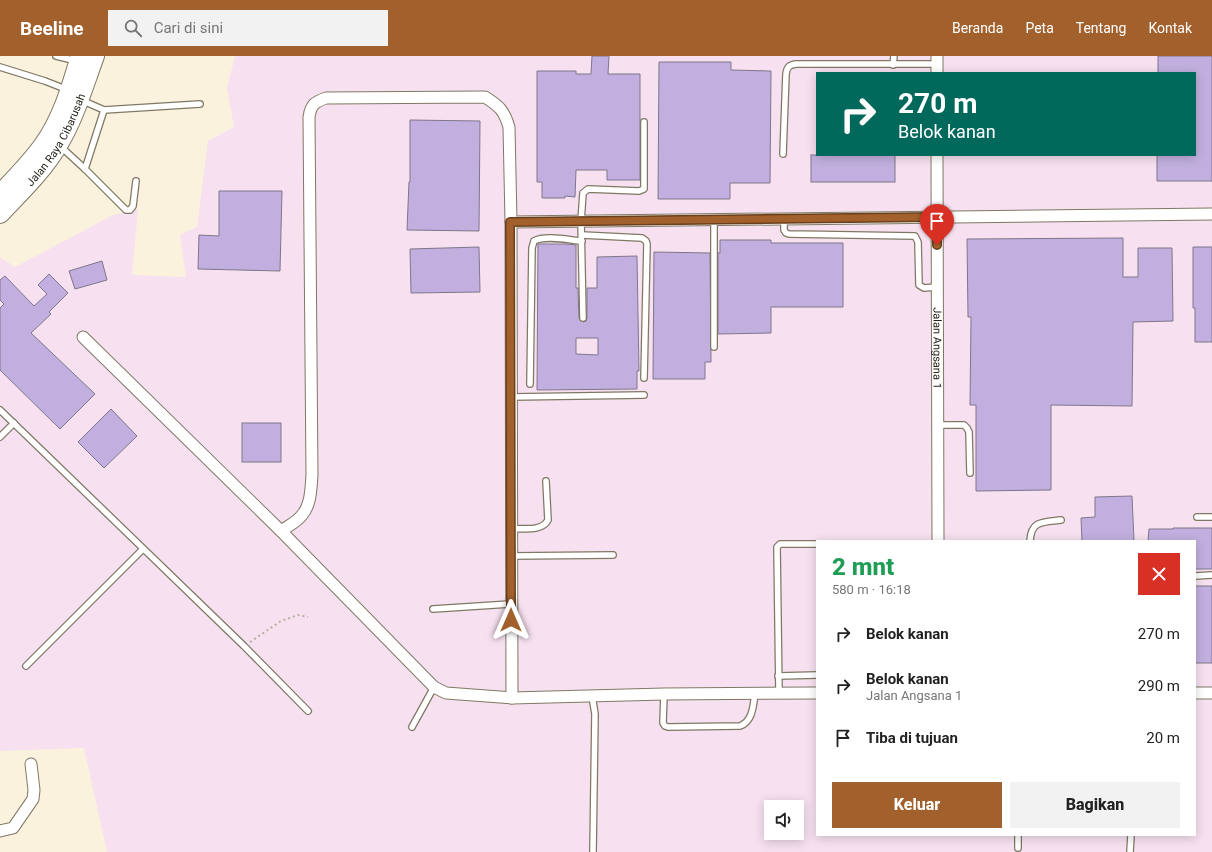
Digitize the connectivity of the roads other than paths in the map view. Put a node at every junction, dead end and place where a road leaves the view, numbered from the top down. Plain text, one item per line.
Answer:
1 (56, 56) edge
2 (894, 56) edge
3 (84, 58) edge
4 (937, 64) edge
5 (893, 65) junction
6 (0, 67) edge
7 (75, 95) junction
8 (200, 104) dead end
9 (104, 110) junction
10 (644, 122) dead end
11 (59, 145) junction
12 (783, 154) dead end
13 (937, 156) edge
14 (85, 169) junction
15 (136, 182) dead end
16 (0, 194) edge
17 (0, 214) edge
18 (1212, 214) edge
19 (937, 217) junction
20 (784, 219) junction
21 (714, 220) junction
22 (581, 221) junction
23 (510, 222) junction
24 (582, 238) junction
25 (937, 287) junction
26 (583, 318) dead end
27 (83, 337) dead end
28 (714, 347) dead end
29 (644, 378) dead end
30 (530, 384) dead end
31 (644, 396) dead end
32 (511, 397) junction
33 (0, 410) edge
34 (14, 423) junction
35 (938, 425) junction
36 (0, 437) edge
37 (970, 473) dead end
38 (546, 481) dead end
39 (1197, 517) dead end
40 (1212, 517) edge
41 (1061, 520) dead end
42 (511, 529) junction
43 (281, 531) junction
44 (938, 540) edge
45 (1030, 540) edge
46 (816, 544) edge
47 (143, 549) junction
48 (613, 555) dead end
49 (511, 556) junction
50 (1196, 576) edge
51 (1212, 576) edge
52 (511, 604) junction
53 (433, 609) dead end
54 (26, 666) dead end
55 (816, 675) edge
56 (778, 676) junction
57 (434, 687) junction
58 (1196, 693) edge
59 (1212, 693) edge
60 (664, 694) junction
61 (755, 694) junction
62 (778, 694) junction
63 (816, 694) edge
64 (592, 696) junction
65 (512, 698) junction
66 (308, 711) dead end
67 (412, 727) dead end
68 (31, 764) dead end
69 (0, 831) edge
70 (1018, 836) edge
71 (1131, 836) edge
72 (1018, 848) dead end
73 (593, 852) edge
74 (1130, 852) edge

1 - 3 lane
2 - 5 lane
3 - 7 main road, Jalan Raya Cibarusah
4 - 5 lane
5 - 12 lane
6 - 7 lane
7 - 9 lane
7 - 11 main road, Jalan Raya Cibarusah
7 - 16 main road, Jalan Raya Cibarusah
8 - 9 lane
9 - 14 lane
10 - 22 lane
11 - 14 lane
11 - 17 main road, Jalan Raya Cibarusah
13 - 19 street, Jalan Angsana 1
14 - 15 lane
18 - 19 street
19 - 20 street
19 - 25 street, Jalan Angsana 1
20 - 21 street
20 - 25 lane
21 - 22 street
21 - 28 lane
22 - 23 street
22 - 24 lane
23 - 32 street
23 - 43 street
24 - 26 lane
24 - 29 lane
24 - 30 lane
25 - 35 street, Jalan Angsana 1
27 - 43 street
31 - 32 lane
32 - 42 street
33 - 34 lane
34 - 36 lane
34 - 47 lane
35 - 37 lane
35 - 44 street, Jalan Angsana 1
38 - 42 lane
39 - 40 lane
41 - 45 lane
42 - 49 street
43 - 57 street
46 - 56 lane
47 - 54 lane
47 - 66 lane
48 - 49 lane
49 - 52 street
50 - 51 lane
52 - 53 lane
52 - 65 street
55 - 56 lane
56 - 62 lane
57 - 65 street
57 - 67 lane
58 - 59 street
60 - 61 street
60 - 61 lane
60 - 64 street
61 - 62 street
62 - 63 street
64 - 65 street
64 - 73 lane
68 - 69 street
70 - 72 lane
71 - 74 lane

